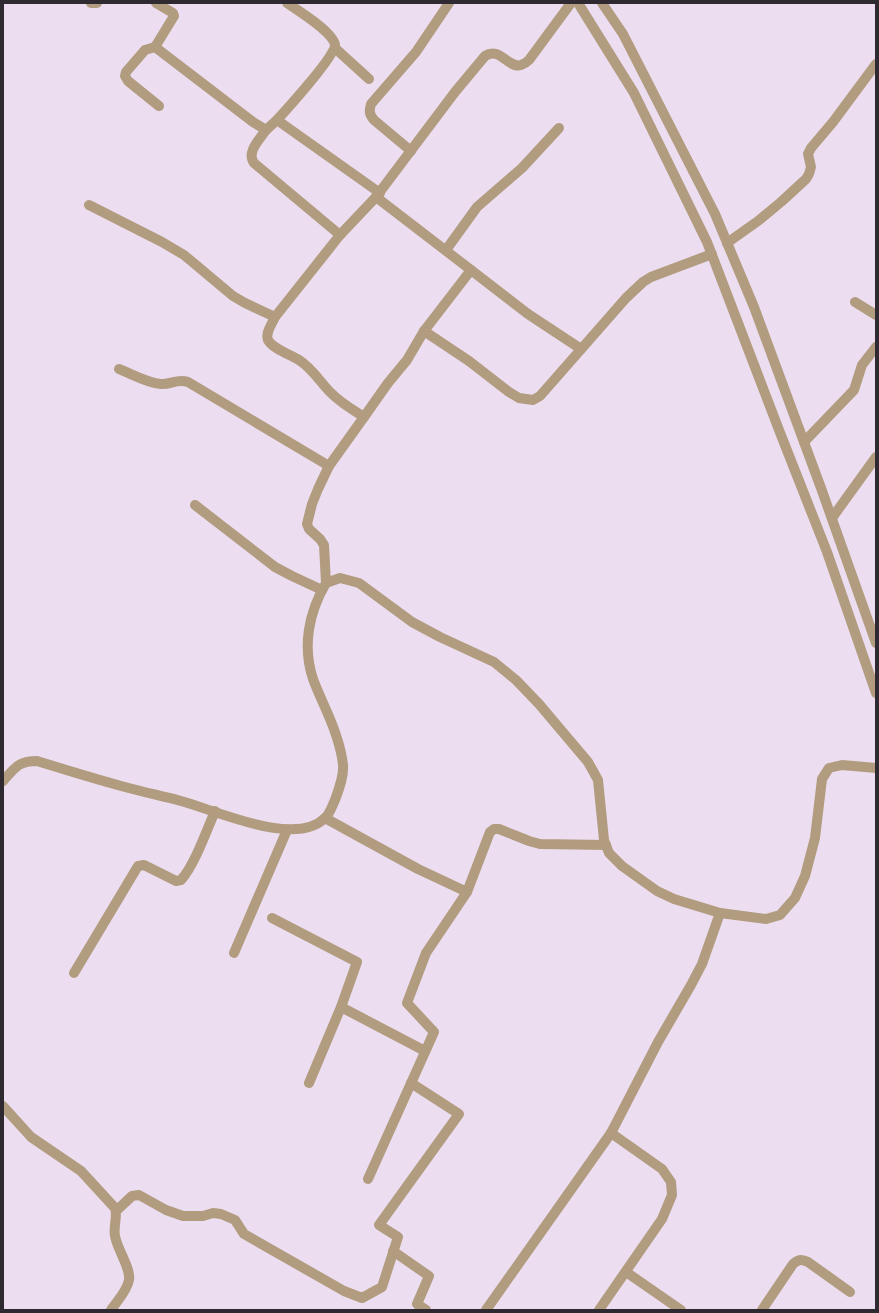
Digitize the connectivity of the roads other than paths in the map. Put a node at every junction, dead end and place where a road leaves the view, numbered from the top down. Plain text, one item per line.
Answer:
1 (91, 3) edge
2 (97, 3) edge
3 (156, 3) edge
4 (449, 3) edge
5 (570, 3) edge
6 (578, 3) edge
7 (602, 3) edge
8 (291, 4) edge
9 (155, 47) junction
10 (336, 49) junction
11 (876, 64) edge
12 (369, 79) dead end
13 (159, 106) dead end
14 (277, 120) junction
15 (559, 128) dead end
16 (266, 130) junction
17 (411, 151) junction
18 (378, 195) junction
19 (89, 204) dead end
20 (340, 235) junction
21 (727, 243) junction
22 (446, 250) junction
23 (712, 254) junction
24 (471, 270) junction
25 (855, 302) dead end
26 (876, 315) edge
27 (275, 317) junction
28 (424, 331) junction
29 (876, 347) edge
30 (581, 349) junction
31 (119, 369) dead end
32 (364, 417) junction
33 (804, 442) junction
34 (876, 457) edge
35 (329, 466) junction
36 (195, 505) dead end
37 (832, 518) junction
38 (324, 586) junction
39 (876, 643) edge
40 (876, 693) edge
41 (876, 768) edge
42 (3, 781) edge
43 (215, 811) junction
44 (326, 818) junction
45 (287, 830) junction
46 (606, 845) junction
47 (467, 892) junction
48 (720, 913) junction
49 (272, 918) dead end
50 (234, 953) dead end
51 (74, 973) dead end
52 (341, 1007) junction
53 (426, 1051) junction
54 (411, 1083) junction
55 (309, 1084) dead end
56 (3, 1106) edge
57 (610, 1133) junction
58 (368, 1179) dead end
59 (116, 1211) junction
60 (393, 1252) junction
61 (626, 1272) junction
62 (850, 1292) dead end
63 (111, 1310) edge
64 (426, 1310) edge
65 (486, 1310) edge
66 (599, 1310) edge
67 (681, 1310) edge
68 (762, 1310) edge

1 - 2 street
3 - 9 street
4 - 17 street
5 - 17 street
6 - 23 street
7 - 21 street
8 - 10 street
9 - 13 street
9 - 16 street
10 - 12 street
10 - 14 street
11 - 21 street
14 - 16 street
14 - 18 street
15 - 22 street
16 - 20 street
17 - 18 street
18 - 20 street
18 - 22 street
19 - 27 street
20 - 27 street
21 - 33 street
22 - 24 street
23 - 30 street
23 - 40 street
24 - 28 street
24 - 30 street
25 - 26 street
27 - 32 street
28 - 30 street
28 - 32 street
29 - 33 street
31 - 35 street
32 - 35 street
33 - 37 street
34 - 37 street
35 - 38 street
36 - 38 street
37 - 39 street
38 - 44 street
38 - 46 street
41 - 48 street
42 - 43 street
43 - 45 street
43 - 51 street
44 - 45 street
44 - 47 street
45 - 50 street
46 - 47 street
46 - 48 street
47 - 53 street
48 - 57 street
49 - 52 street
52 - 53 street
52 - 55 street
53 - 54 street
54 - 58 street
54 - 60 street
56 - 59 street
57 - 61 street
57 - 65 street
59 - 60 street
59 - 63 street
60 - 64 street
61 - 66 street
61 - 67 street
62 - 68 street

